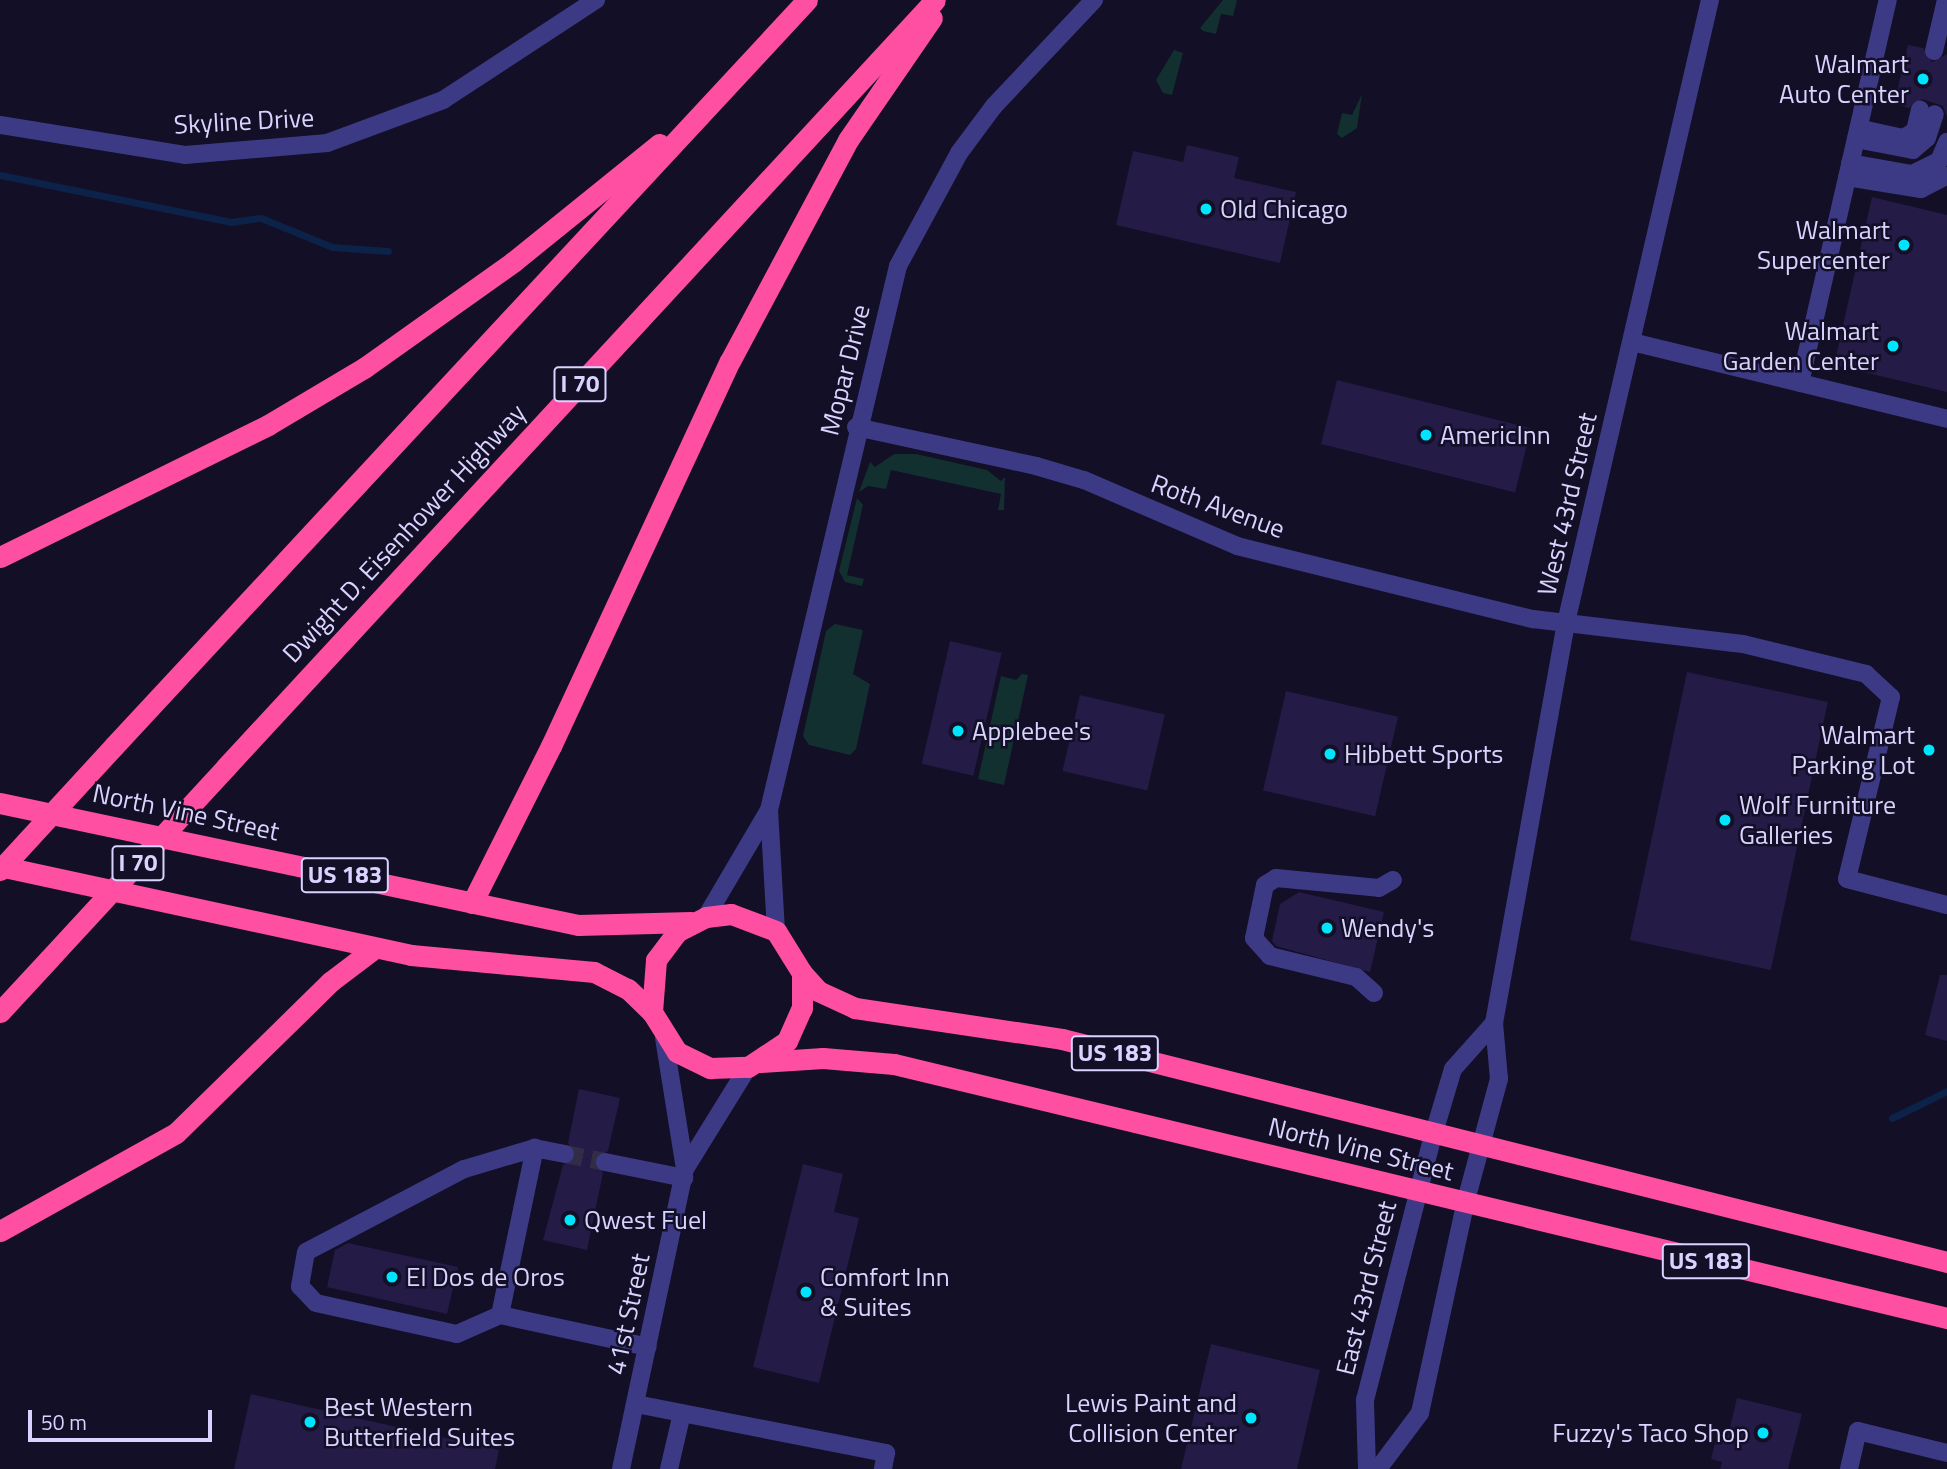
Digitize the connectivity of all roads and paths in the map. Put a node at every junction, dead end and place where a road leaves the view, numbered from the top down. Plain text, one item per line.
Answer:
1 (596, 0) edge
2 (807, 0) edge
3 (935, 0) edge
4 (945, 0) edge
5 (1094, 0) edge
6 (1710, 0) edge
7 (1888, 0) edge
8 (1946, 0) edge
9 (1934, 51) dead end
10 (718, 96) junction
11 (1927, 112) dead end
12 (0, 125) edge
13 (1857, 134) junction
14 (1947, 142) edge
15 (1849, 170) junction
16 (1947, 176) edge
17 (1632, 342) junction
18 (1800, 383) junction
19 (1947, 419) edge
20 (856, 428) junction
21 (0, 558) edge
22 (1565, 627) junction
23 (0, 803) edge
24 (769, 810) junction
25 (0, 868) edge
26 (1393, 880) dead end
27 (472, 903) junction
28 (1947, 905) edge
29 (699, 919) junction
30 (776, 931) junction
31 (375, 948) junction
32 (802, 973) junction
33 (1374, 993) dead end
34 (0, 1012) edge
35 (652, 1012) junction
36 (1494, 1023) junction
37 (664, 1038) junction
38 (754, 1065) junction
39 (1433, 1136) junction
40 (1480, 1147) junction
41 (535, 1148) junction
42 (565, 1154) tunnel mouth
43 (606, 1162) tunnel mouth
44 (685, 1174) junction
45 (1417, 1192) junction
46 (1465, 1203) junction
47 (0, 1231) edge
48 (1947, 1262) edge
49 (500, 1315) junction
50 (1947, 1318) edge
51 (648, 1347) junction
52 (636, 1404) junction
53 (682, 1413) junction
54 (1947, 1453) edge
55 (621, 1469) edge
56 (669, 1469) edge
57 (883, 1469) edge
58 (1367, 1469) edge
59 (1378, 1469) edge
60 (1849, 1469) edge

1 - 12 street, Skyline Drive
2 - 10 highway
3 - 34 highway, Dwight D. Eisenhower Highway / I 70, bridge
4 - 27 highway
5 - 20 street, Mopar Drive
6 - 17 street, West 43rd Street
7 - 13 street
8 - 9 street
10 - 21 highway
10 - 25 highway, bridge
11 - 13 street
13 - 15 street
14 - 15 street
15 - 16 street
15 - 18 street
17 - 18 street
17 - 22 street, West 43rd Street
18 - 19 street
20 - 22 street, Roth Avenue
20 - 24 street, Mopar Drive
22 - 28 street, Roth Avenue
22 - 36 street, West 43rd Street
23 - 27 highway, North Vine Street / US 183
24 - 29 street, Mopar Drive
24 - 30 street, Mopar Drive
25 - 31 highway, US 183
26 - 33 street
27 - 29 highway, North Vine Street / US 183
29 - 30 highway
29 - 35 highway
30 - 32 highway
31 - 35 highway, US 183
31 - 47 highway
32 - 38 highway
32 - 39 highway, North Vine Street / US 183
35 - 37 highway
36 - 39 street, East 43rd Street
36 - 40 street
37 - 38 highway
37 - 44 street, 41st Street
38 - 44 street, 41st Street
38 - 45 highway, North Vine Street / US 183
39 - 40 highway, North Vine Street / US 183
39 - 45 street, East 43rd Street
40 - 46 street
40 - 48 highway, North Vine Street / US 183
41 - 42 street
41 - 49 street
41 - 49 street
43 - 44 street
44 - 51 street, 41st Street
45 - 46 highway, North Vine Street / US 183
45 - 58 street, East 43rd Street
46 - 50 highway, North Vine Street / US 183
46 - 59 street
49 - 51 street
51 - 52 street, 41st Street
52 - 53 street
52 - 55 street, 41st Street
53 - 56 street
53 - 57 street
54 - 60 street

